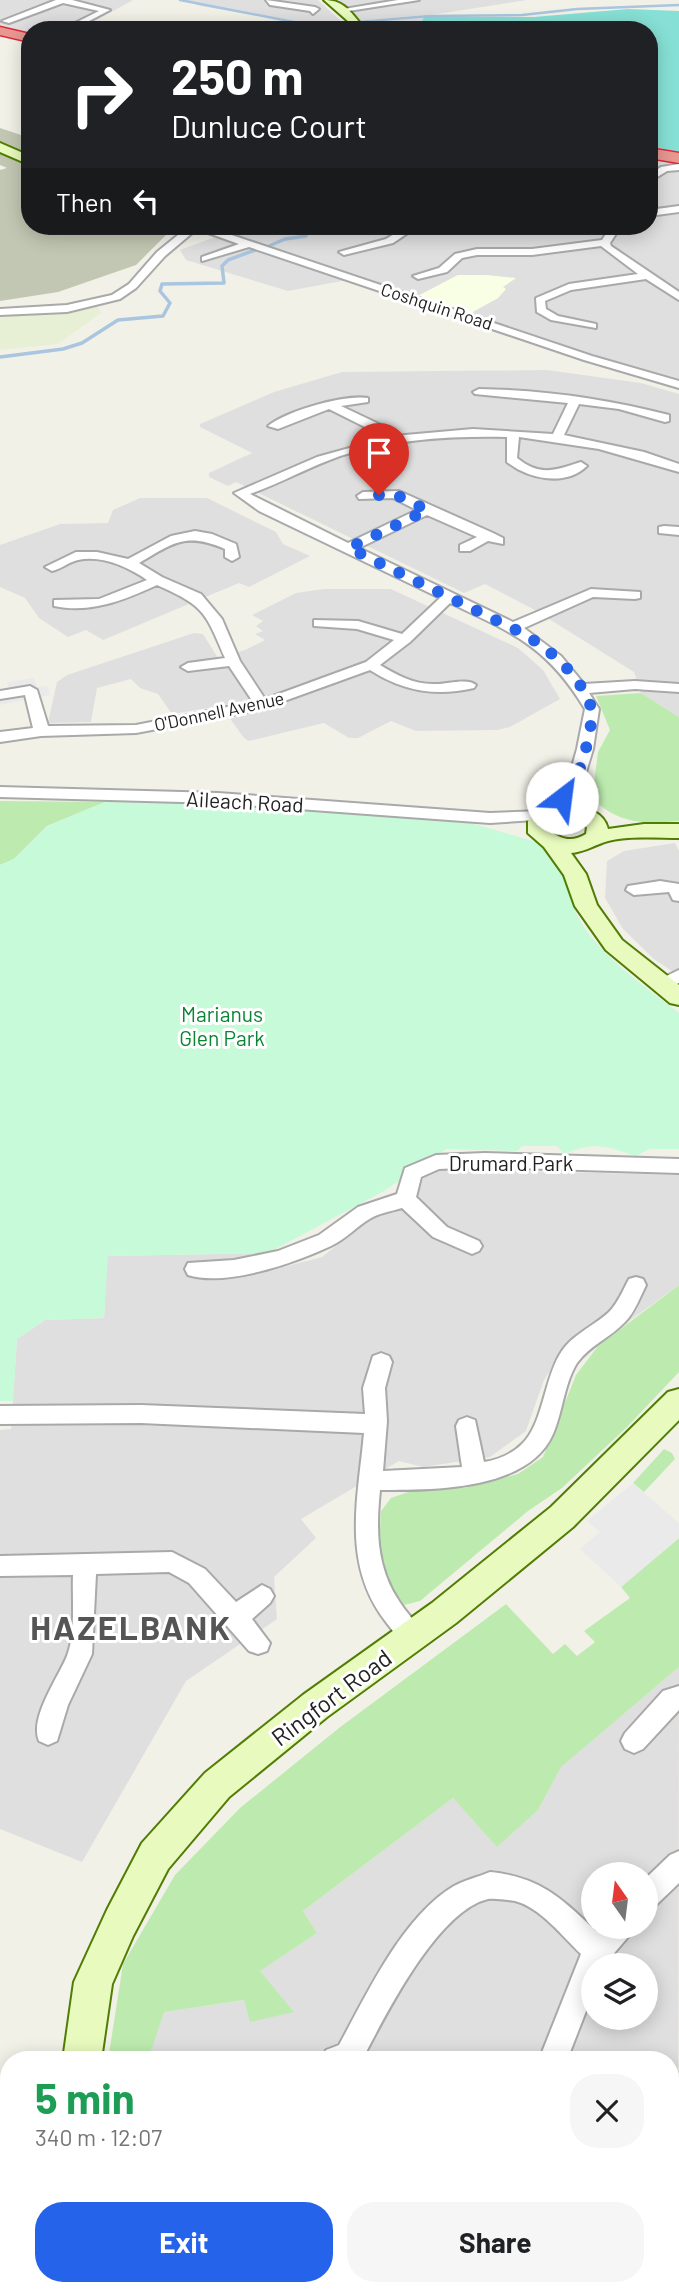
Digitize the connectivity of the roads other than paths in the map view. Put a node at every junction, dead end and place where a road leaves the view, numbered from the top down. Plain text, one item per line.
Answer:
1 (62, 0) edge
2 (270, 0) edge
3 (329, 0) edge
4 (415, 0) edge
5 (84, 2) edge
6 (342, 10) junction
7 (313, 12) dead end
8 (83, 21) edge
9 (354, 21) edge
10 (2, 27) edge
11 (21, 32) edge
12 (0, 147) edge
13 (658, 154) edge
14 (21, 157) edge
15 (679, 158) edge
16 (679, 167) edge
17 (658, 173) edge
18 (679, 209) edge
19 (658, 212) edge
20 (186, 235) edge
21 (222, 235) edge
22 (402, 235) edge
23 (611, 235) edge
24 (606, 243) junction
25 (248, 244) junction
26 (344, 252) dead end
27 (206, 259) dead end
28 (418, 276) dead end
29 (647, 276) junction
30 (679, 297) edge
31 (0, 312) edge
32 (592, 326) dead end
33 (679, 386) edge
34 (479, 392) dead end
35 (364, 400) dead end
36 (575, 400) junction
37 (331, 406) junction
38 (665, 418) dead end
39 (288, 433) dead end
40 (513, 435) junction
41 (557, 437) junction
42 (390, 439) junction
43 (565, 461) dead end
44 (581, 466) junction
45 (679, 468) edge
46 (596, 471) dead end
47 (363, 496) dead end
48 (427, 510) junction
49 (664, 530) dead end
50 (679, 531) edge
51 (349, 548) junction
52 (465, 548) dead end
53 (232, 557) dead end
54 (131, 563) junction
55 (52, 567) dead end
56 (157, 580) junction
57 (635, 595) dead end
58 (449, 596) junction
59 (59, 603) dead end
60 (319, 623) dead end
61 (512, 628) junction
62 (405, 639) junction
63 (233, 661) junction
64 (371, 665) junction
65 (188, 667) dead end
66 (469, 685) dead end
67 (679, 688) edge
68 (580, 689) junction
69 (0, 695) edge
70 (262, 705) junction
71 (41, 732) junction
72 (0, 737) edge
73 (575, 782) junction
74 (0, 792) edge
75 (547, 828) junction
76 (591, 829) junction
77 (679, 831) edge
78 (575, 874) junction
79 (634, 890) dead end
80 (679, 896) edge
81 (673, 986) edge
82 (679, 1166) edge
83 (407, 1199) junction
84 (472, 1246) dead end
85 (195, 1269) dead end
86 (636, 1285) dead end
87 (381, 1362) dead end
88 (679, 1401) edge
89 (0, 1415) edge
90 (376, 1424) junction
91 (467, 1426) dead end
92 (474, 1474) junction
93 (369, 1481) junction
94 (85, 1564) junction
95 (0, 1566) edge
96 (262, 1596) dead end
97 (236, 1617) junction
98 (412, 1637) junction
99 (258, 1643) dead end
100 (679, 1698) edge
101 (48, 1733) dead end
102 (634, 1741) dead end
103 (679, 1864) edge
104 (658, 1885) edge
105 (607, 1939) edge
106 (596, 1950) junction
107 (83, 2051) edge
108 (351, 2051) edge
109 (557, 2051) edge

1 - 5 street
1 - 10 street
2 - 7 street
3 - 6 street
4 - 6 street
5 - 8 street
6 - 9 street
10 - 11 highway
12 - 14 street
13 - 15 highway
16 - 17 street
18 - 19 street
20 - 31 street
21 - 25 street, Coshquin Road
22 - 26 street
23 - 24 street
24 - 28 street
24 - 29 street
25 - 27 street
25 - 33 street, Coshquin Road
29 - 30 street
29 - 32 street
34 - 36 street
35 - 37 street
36 - 38 street
36 - 41 street
37 - 39 street
37 - 42 street
40 - 41 street
40 - 42 street
40 - 44 street
41 - 45 street
42 - 51 street
43 - 44 street
44 - 46 street
47 - 48 street
48 - 51 street
48 - 52 street
49 - 50 street
51 - 58 street
53 - 54 street
54 - 55 street
54 - 56 street
56 - 59 street
56 - 63 street
57 - 61 street
58 - 61 street
58 - 62 street, O'Donnell Avenue
60 - 62 street
61 - 68 street
62 - 64 street, O'Donnell Avenue
63 - 65 street
63 - 70 street
64 - 66 street
64 - 70 street, O'Donnell Avenue
67 - 68 street
68 - 73 street
69 - 71 street
70 - 71 street, O'Donnell Avenue
71 - 72 street, O'Donnell Avenue
73 - 75 street
73 - 76 street
74 - 75 street, Aileach Road
75 - 76 street
75 - 76 street
75 - 78 street
76 - 77 street
76 - 78 street
78 - 81 street
79 - 80 street
82 - 83 street, Drumard Park
83 - 84 street
83 - 85 street
86 - 92 street
87 - 90 street
88 - 98 street, Ringfort Road
89 - 90 street
90 - 93 street
91 - 92 street
92 - 93 street
93 - 98 street
94 - 95 street
94 - 97 street
94 - 101 street
96 - 97 street
97 - 99 street
98 - 107 street, Ringfort Road
100 - 102 street
103 - 104 street
105 - 106 street
106 - 108 street
106 - 109 street

